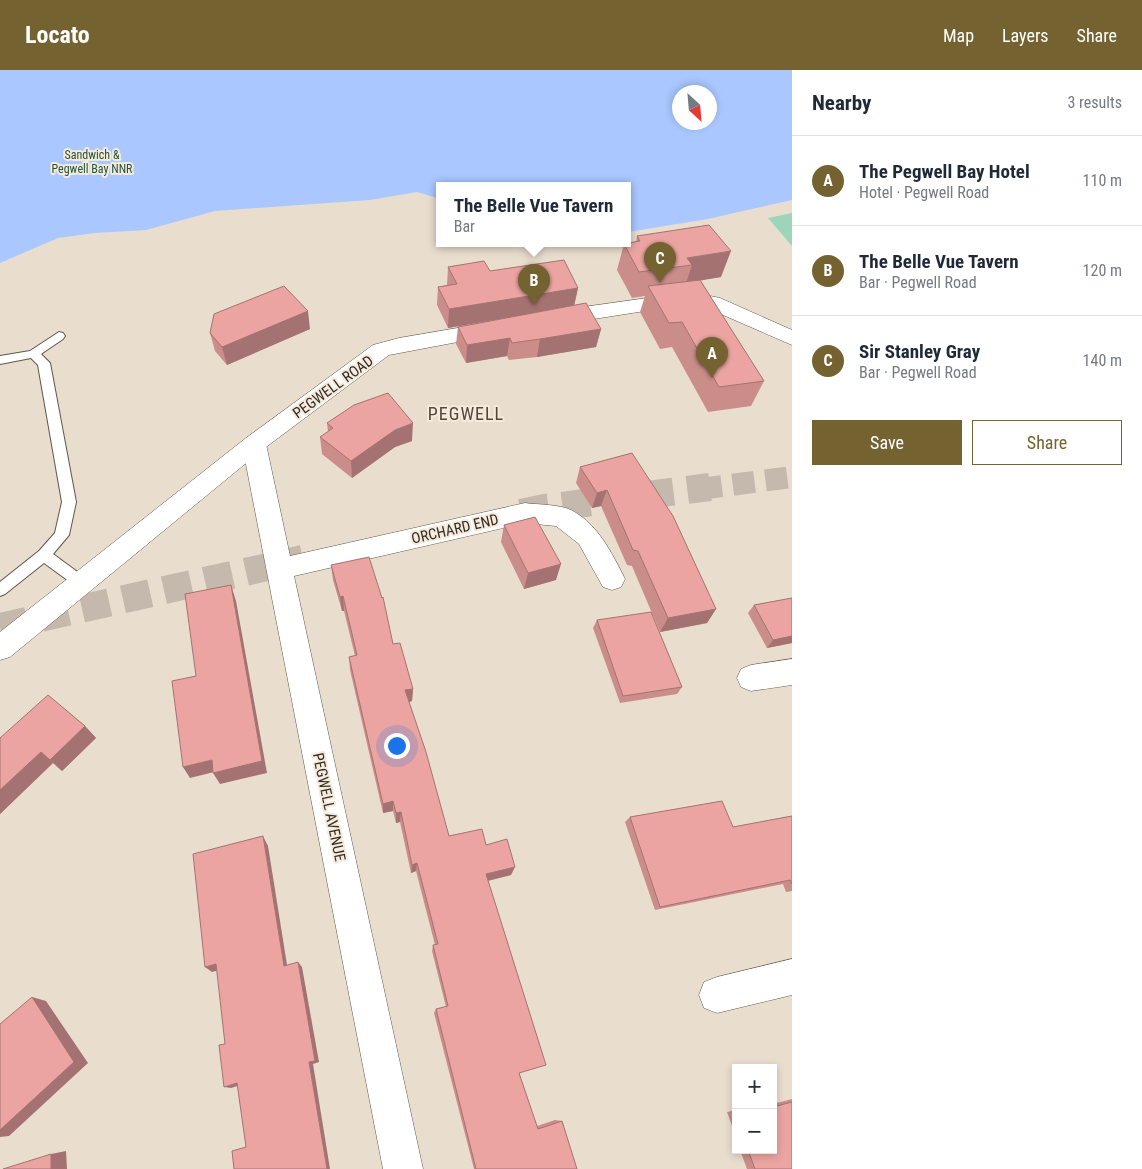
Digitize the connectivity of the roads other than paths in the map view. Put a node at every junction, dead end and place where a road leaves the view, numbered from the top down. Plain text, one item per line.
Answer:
1 (59, 336) dead end
2 (792, 338) edge
3 (33, 354) junction
4 (0, 360) edge
5 (254, 444) junction
6 (44, 555) junction
7 (280, 568) junction
8 (603, 576) dead end
9 (82, 583) junction
10 (0, 590) edge
11 (0, 648) edge
12 (792, 672) edge
13 (751, 678) dead end
14 (792, 977) edge
15 (717, 995) dead end
16 (403, 1169) edge

1 - 3 lane
2 - 5 street, PEGWELL ROAD
3 - 4 lane
3 - 6 lane
5 - 7 street, PEGWELL AVENUE
5 - 9 street, PEGWELL ROAD
6 - 9 lane
6 - 10 lane
7 - 8 street, ORCHARD END
7 - 16 street, PEGWELL AVENUE
9 - 11 street, PEGWELL ROAD
12 - 13 street
14 - 15 street

